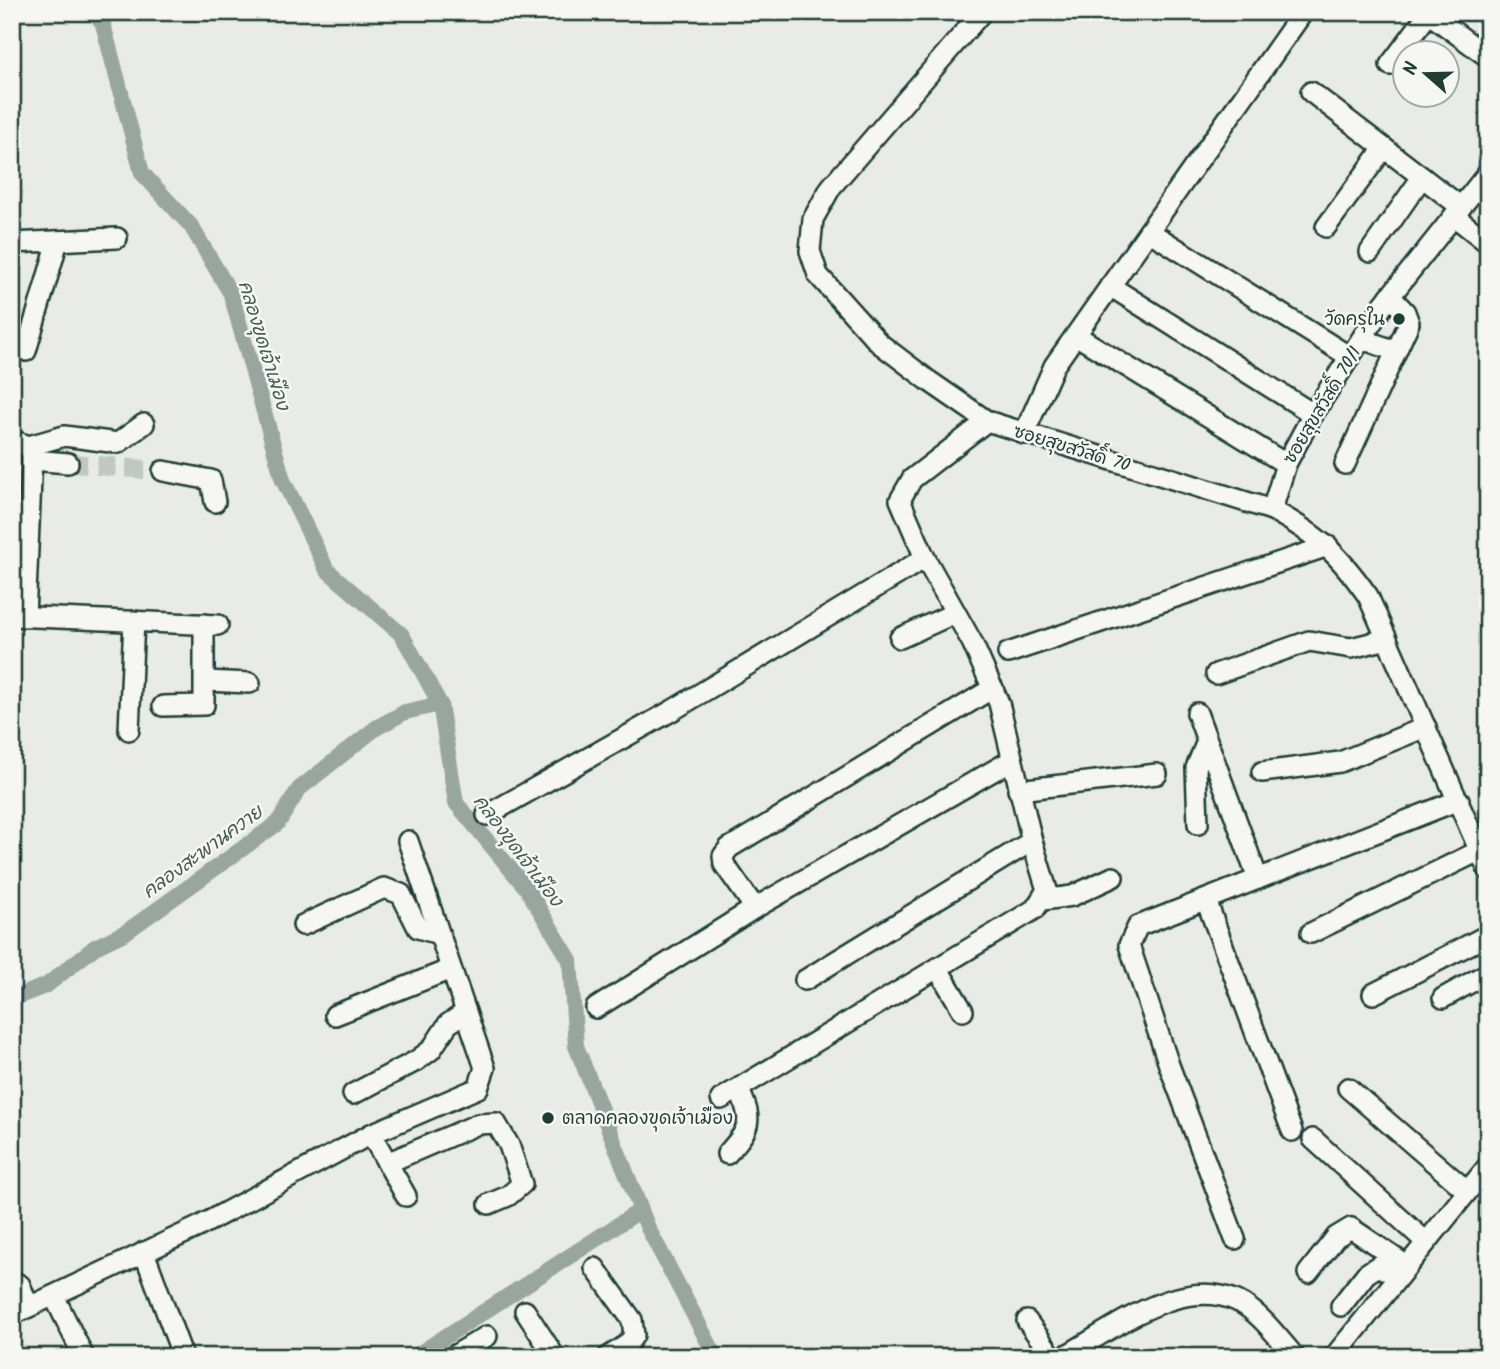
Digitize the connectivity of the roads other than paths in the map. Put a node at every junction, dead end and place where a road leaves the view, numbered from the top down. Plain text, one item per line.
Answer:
1 (982, 12) edge
2 (1303, 12) edge
3 (1428, 13) edge
4 (1488, 57) edge
5 (1390, 65) dead end
6 (1311, 92) dead end
7 (1384, 148) junction
8 (1488, 173) edge
9 (1422, 177) junction
10 (1457, 211) junction
11 (1326, 227) dead end
12 (1150, 232) junction
13 (117, 238) dead end
14 (58, 241) junction
15 (12, 243) edge
16 (1488, 243) edge
17 (1370, 252) dead end
18 (1110, 286) junction
19 (1390, 296) junction
20 (1364, 335) junction
21 (1077, 336) junction
22 (26, 351) dead end
23 (1396, 351) junction
24 (1350, 357) junction
25 (1313, 414) junction
26 (987, 421) junction
27 (144, 424) dead end
28 (1024, 434) junction
29 (24, 449) edge
30 (68, 463) tunnel mouth
31 (1286, 464) junction
32 (1345, 464) dead end
33 (163, 471) tunnel mouth
34 (215, 502) dead end
35 (1272, 510) junction
36 (1328, 547) junction
37 (925, 558) junction
38 (955, 613) junction
39 (19, 617) edge
40 (134, 621) junction
41 (900, 638) dead end
42 (1387, 639) junction
43 (1008, 653) dead end
44 (1216, 674) dead end
45 (205, 681) junction
46 (250, 683) dead end
47 (993, 688) junction
48 (163, 706) dead end
49 (1197, 713) dead end
50 (1426, 727) junction
51 (129, 730) dead end
52 (1207, 741) junction
53 (1012, 760) junction
54 (1262, 772) dead end
55 (1157, 774) dead end
56 (1018, 790) junction
57 (1459, 800) junction
58 (487, 815) dead end
59 (1198, 824) dead end
60 (1481, 839) edge
61 (408, 841) dead end
62 (1032, 841) junction
63 (1488, 870) edge
64 (1113, 877) dead end
65 (1258, 879) junction
66 (1043, 900) junction
67 (1206, 900) junction
68 (755, 908) junction
69 (303, 925) dead end
70 (1311, 933) dead end
71 (439, 934) junction
72 (1488, 935) edge
73 (451, 968) junction
74 (938, 969) junction
75 (1488, 973) edge
76 (806, 980) dead end
77 (1373, 994) dead end
78 (1443, 998) dead end
79 (596, 1008) dead end
80 (963, 1011) dead end
81 (466, 1012) junction
82 (335, 1016) dead end
83 (1348, 1088) dead end
84 (739, 1090) junction
85 (353, 1094) dead end
86 (721, 1099) dead end
87 (1292, 1131) dead end
88 (371, 1134) junction
89 (1312, 1139) dead end
90 (727, 1154) dead end
91 (387, 1163) junction
92 (1488, 1166) edge
93 (1467, 1191) junction
94 (405, 1196) dead end
95 (489, 1204) dead end
96 (1235, 1239) dead end
97 (1426, 1242) junction
98 (144, 1252) junction
99 (595, 1268) dead end
100 (1402, 1271) junction
101 (1308, 1273) dead end
102 (12, 1281) edge
103 (54, 1296) junction
104 (1341, 1306) dead end
105 (21, 1311) edge
106 (525, 1311) dead end
107 (1027, 1321) dead end
108 (487, 1336) dead end
109 (84, 1357) edge
110 (183, 1357) edge
111 (453, 1357) edge
112 (555, 1357) edge
113 (608, 1357) edge
114 (1053, 1357) edge
115 (1063, 1357) edge
116 (1296, 1357) edge
117 (1334, 1357) edge

1 - 26 street, ซอยสุขสวัสดิ์ 70
2 - 12 street
3 - 4 street
3 - 5 street
6 - 7 street
7 - 9 street
7 - 11 street
8 - 10 street, ซอยสุขสวัสดิ์ 70/1
9 - 10 street
9 - 17 street
10 - 16 street
10 - 19 street, ซอยสุขสวัสดิ์ 70/1
12 - 18 street
12 - 24 street
13 - 14 street
14 - 15 street
14 - 22 street
18 - 21 street
18 - 25 street
19 - 20 street, ซอยสุขสวัสดิ์ 70/1
19 - 23 street
20 - 23 street
20 - 24 street, ซอยสุขสวัสดิ์ 70/1
21 - 28 street
21 - 31 street
23 - 32 street
24 - 25 street, ซอยสุขสวัสดิ์ 70/1
25 - 31 street, ซอยสุขสวัสดิ์ 70/1
26 - 28 street, ซอยสุขสวัสดิ์ 70
26 - 37 street
27 - 29 street
28 - 35 street, ซอยสุขสวัสดิ์ 70
29 - 30 street
29 - 39 street
31 - 35 street, ซอยสุขสวัสดิ์ 70/1
33 - 34 street
35 - 36 street, ซอยสุขสวัสดิ์ 70
36 - 42 street, ซอยสุขสวัสดิ์ 70
36 - 43 street
37 - 38 street
37 - 58 street
38 - 41 street
38 - 47 street
39 - 40 street
40 - 45 street
40 - 51 street
42 - 44 street
42 - 50 street, ซอยสุขสวัสดิ์ 70
45 - 46 street
45 - 48 street
47 - 53 street
47 - 68 street
49 - 52 street
50 - 54 street
50 - 57 street, ซอยสุขสวัสดิ์ 70
52 - 59 street
52 - 65 street
53 - 56 street
53 - 68 street
55 - 56 street
56 - 62 street
57 - 60 street, ซอยสุขสวัสดิ์ 70
57 - 65 street
60 - 63 street, ซอยสุขสวัสดิ์ 70
60 - 70 street
61 - 71 street
62 - 66 street
62 - 76 street
64 - 66 street
65 - 67 street
66 - 74 street
67 - 87 street
67 - 96 street
68 - 79 street
69 - 71 street
71 - 73 street
72 - 77 street
73 - 81 street
73 - 82 street
74 - 80 street
74 - 84 street
75 - 78 street
81 - 85 street
81 - 88 street
83 - 93 street
84 - 86 street
84 - 90 street
88 - 91 street
88 - 98 street
89 - 97 street
91 - 94 street
91 - 95 street
92 - 93 street
93 - 97 street
97 - 100 street
98 - 103 street
98 - 110 street
99 - 113 street
100 - 101 street
100 - 104 street
100 - 117 street
102 - 105 street
103 - 105 street
103 - 109 street
106 - 112 street
107 - 114 street
108 - 111 street
115 - 116 street

